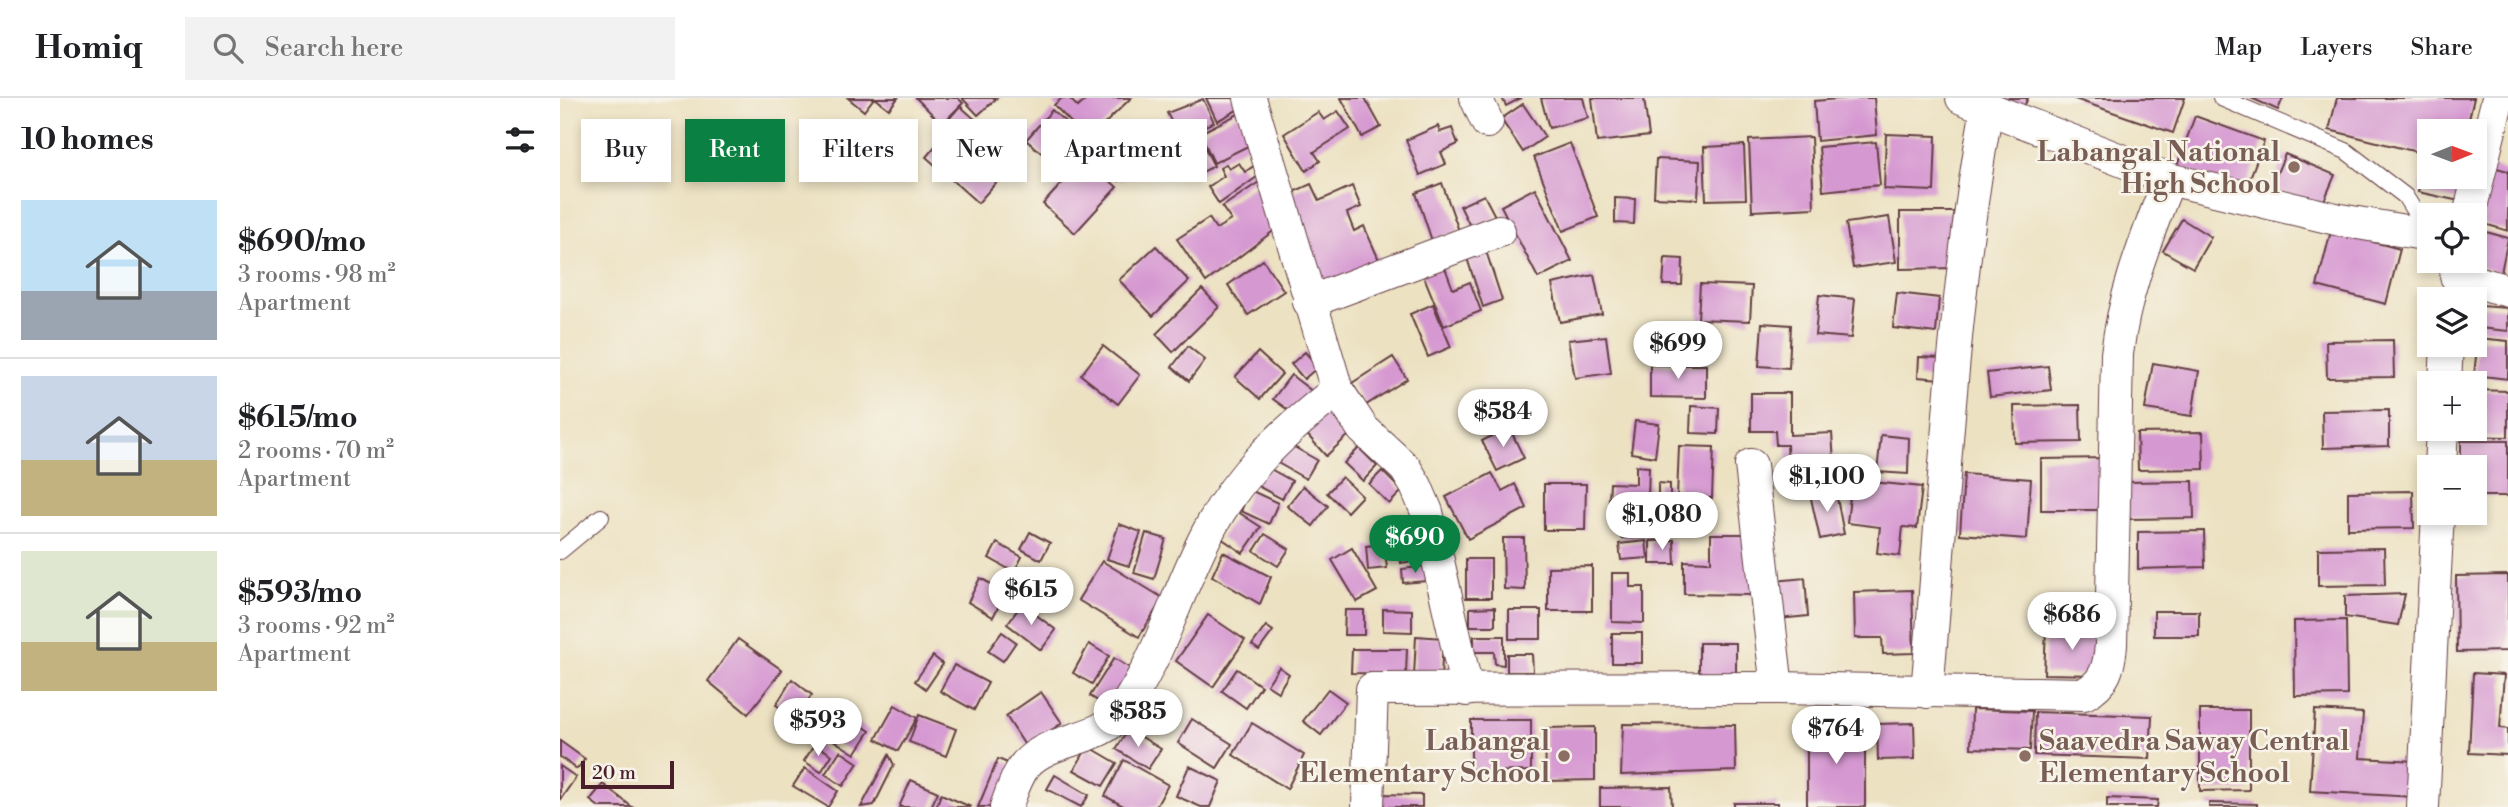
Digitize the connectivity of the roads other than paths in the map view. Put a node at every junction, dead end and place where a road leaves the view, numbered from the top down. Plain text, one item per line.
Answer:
1 (1250, 98) edge
2 (2221, 98) edge
3 (2498, 98) edge
4 (1974, 103) edge
5 (2498, 145) edge
6 (2169, 179) junction
7 (2474, 203) edge
8 (2417, 216) edge
9 (1499, 231) dead end
10 (2417, 233) edge
11 (2455, 279) edge
12 (2508, 291) edge
13 (1309, 302) junction
14 (1336, 390) junction
15 (1751, 465) dead end
16 (601, 517) dead end
17 (2437, 525) edge
18 (560, 551) edge
19 (1777, 688) junction
20 (1466, 690) junction
21 (1927, 692) junction
22 (1006, 807) edge
23 (1368, 807) edge
24 (2423, 807) edge

1 - 13 street
2 - 8 lane
3 - 5 street
4 - 6 street
4 - 21 street
5 - 7 street
6 - 10 street
6 - 21 street
9 - 13 street
11 - 12 street
13 - 14 street
14 - 20 street
14 - 22 street
15 - 19 street
16 - 18 lane
17 - 24 street
19 - 20 street
19 - 21 street
20 - 23 street

